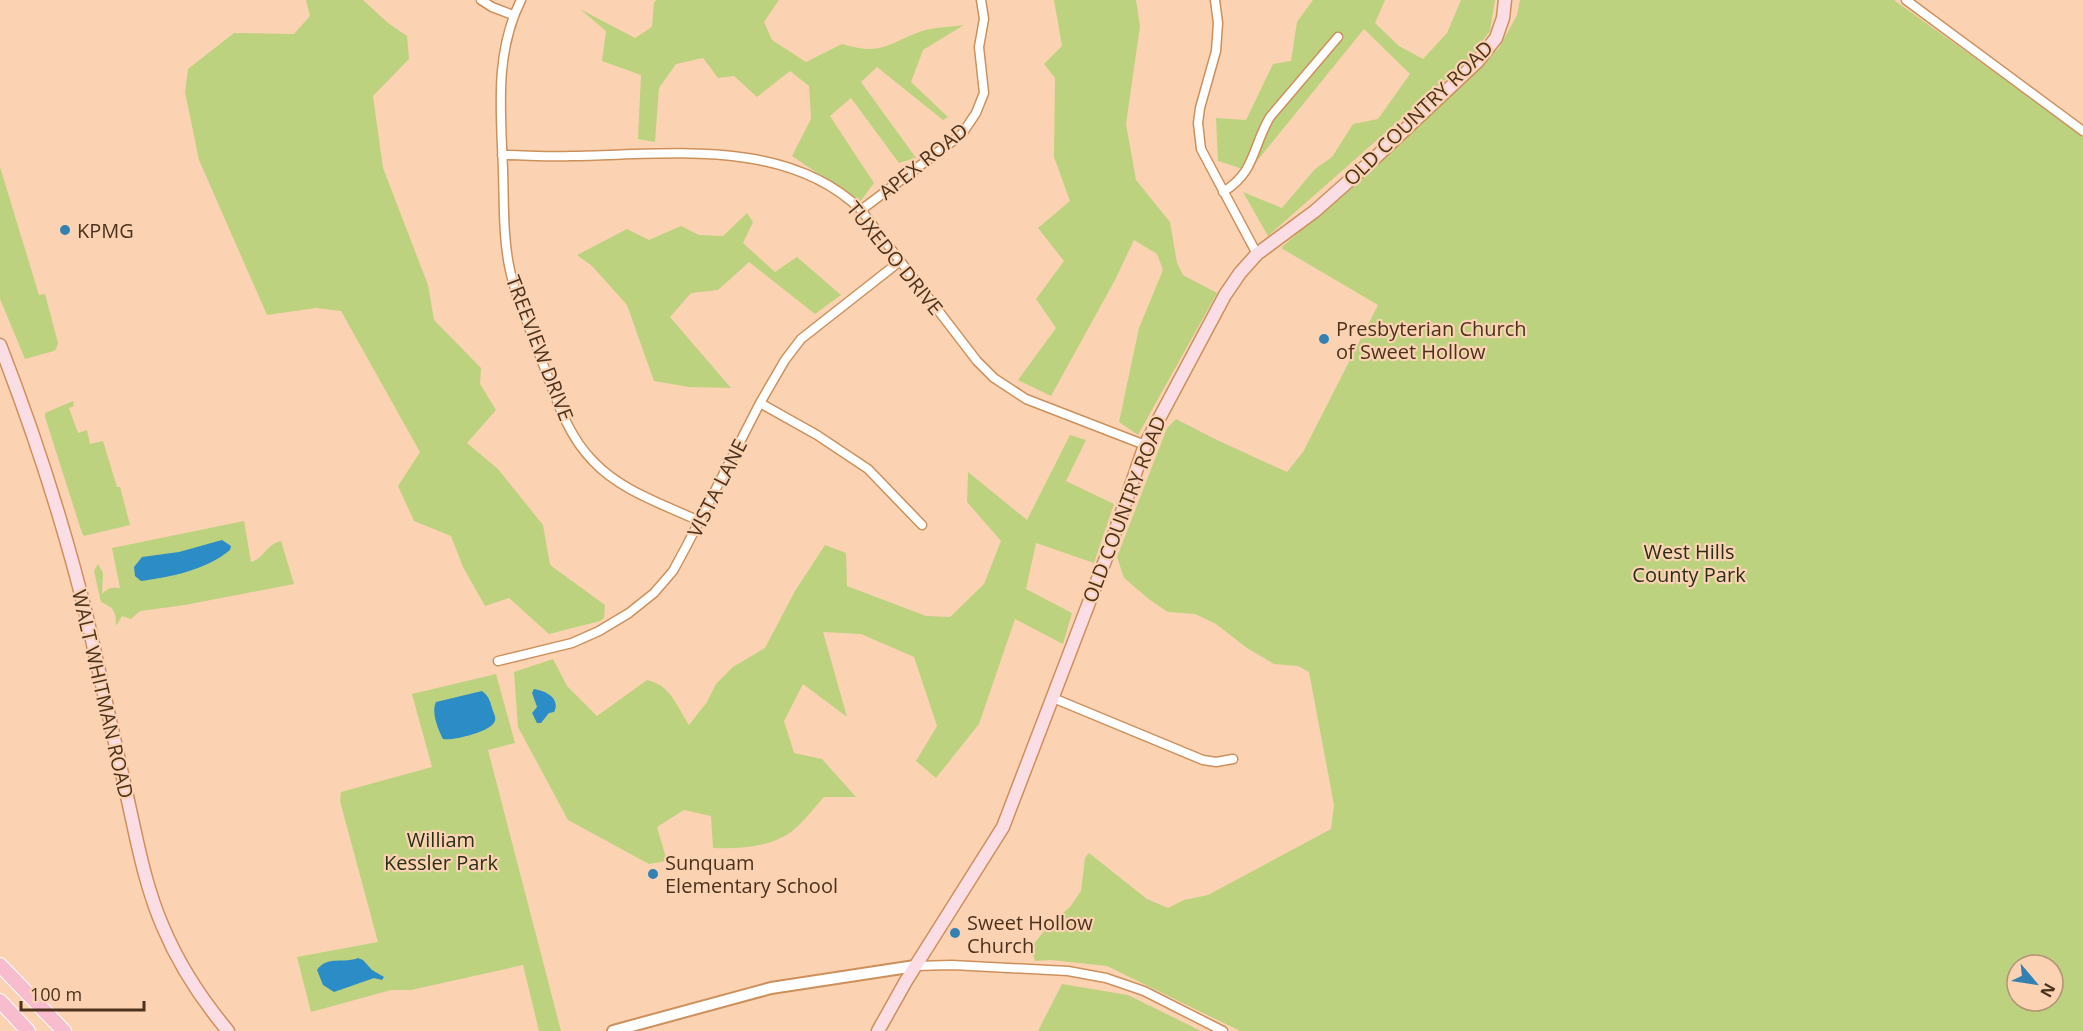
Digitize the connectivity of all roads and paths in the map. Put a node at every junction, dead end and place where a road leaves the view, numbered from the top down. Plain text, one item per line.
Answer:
1 (481, 0) edge
2 (521, 0) edge
3 (981, 0) edge
4 (1215, 0) edge
5 (1505, 0) edge
6 (1906, 0) edge
7 (513, 15) junction
8 (1338, 37) dead end
9 (2083, 131) edge
10 (502, 155) junction
11 (1223, 192) junction
12 (861, 210) junction
13 (1257, 254) junction
14 (899, 262) junction
15 (0, 345) edge
16 (760, 403) junction
17 (1145, 445) junction
18 (699, 521) junction
19 (922, 525) dead end
20 (498, 661) dead end
21 (1053, 699) junction
22 (1233, 759) dead end
23 (0, 965) edge
24 (915, 966) junction
25 (0, 1001) edge
26 (28, 1031) edge
27 (64, 1031) edge
28 (228, 1031) edge
29 (613, 1031) edge
30 (878, 1031) edge
31 (1223, 1031) edge

1 - 7 street
2 - 7 street, TREEVIEW DRIVE
3 - 12 street, APEX ROAD
4 - 11 street
5 - 13 main road, OLD COUNTRY ROAD
6 - 9 street
7 - 10 street, TREEVIEW DRIVE
8 - 11 street
10 - 12 street, TUXEDO DRIVE
10 - 18 street, TREEVIEW DRIVE
11 - 13 street
12 - 14 street, TUXEDO DRIVE
13 - 17 main road, OLD COUNTRY ROAD
14 - 16 street, VISTA LANE
14 - 17 street, TUXEDO DRIVE
15 - 28 main road, WALT WHITMAN ROAD
16 - 18 street, VISTA LANE
16 - 19 street
17 - 21 main road, OLD COUNTRY ROAD
18 - 20 street, VISTA LANE
21 - 22 street
21 - 24 main road, OLD COUNTRY ROAD
23 - 27 main road
24 - 29 street
24 - 30 main road, OLD COUNTRY ROAD
24 - 31 street
25 - 26 main road

